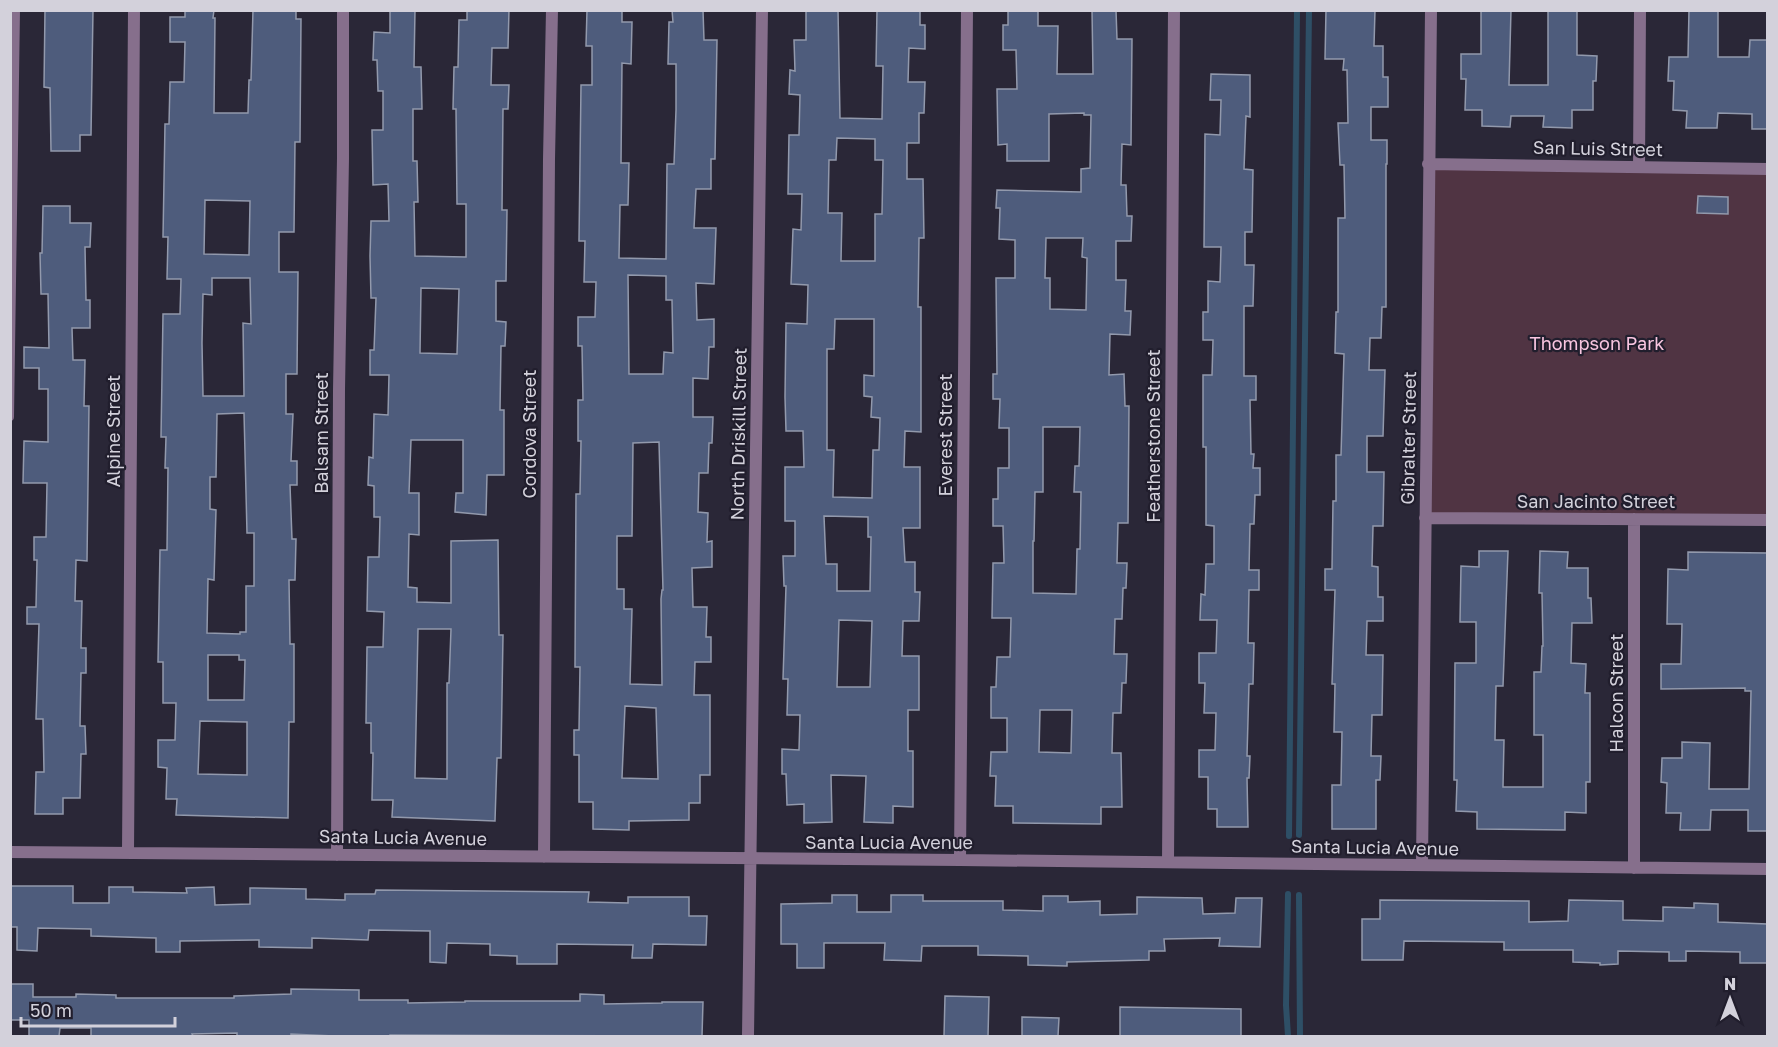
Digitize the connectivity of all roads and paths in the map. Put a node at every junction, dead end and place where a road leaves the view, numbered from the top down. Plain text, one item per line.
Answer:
1 (16, 10) edge
2 (134, 10) edge
3 (343, 10) edge
4 (552, 10) edge
5 (762, 10) edge
6 (967, 10) edge
7 (1174, 10) edge
8 (1431, 10) edge
9 (1640, 10) edge
10 (1428, 164) junction
11 (1639, 167) junction
12 (1767, 169) edge
13 (10, 417) edge
14 (1425, 518) junction
15 (1634, 519) junction
16 (1767, 520) edge
17 (10, 852) edge
18 (128, 853) junction
19 (337, 855) junction
20 (544, 857) junction
21 (750, 859) junction
22 (960, 860) junction
23 (1168, 862) junction
24 (1422, 866) junction
25 (1634, 867) junction
26 (1767, 869) edge
27 (748, 1036) edge

1 - 13 lane
2 - 18 street, Alpine Street
3 - 19 street, Balsam Street
4 - 20 street, Cordova Street
5 - 21 street, North Driskill Street
6 - 22 street, Everest Street
7 - 23 street, Featherstone Street
8 - 10 street, Gibralter Street
9 - 11 street
10 - 11 street, San Luis Street
10 - 14 street, Gibralter Street
11 - 12 street, San Luis Street
14 - 15 street, San Jacinto Street
14 - 24 street, Gibralter Street
15 - 16 street, San Jacinto Street
15 - 25 street, Halcon Street
17 - 18 street, Santa Lucia Avenue
18 - 19 street, Santa Lucia Avenue
19 - 20 street, Santa Lucia Avenue
20 - 21 street, Santa Lucia Avenue
21 - 22 street, Santa Lucia Avenue
21 - 27 street, North Driskill Street
22 - 23 street, Santa Lucia Avenue
23 - 24 street, Santa Lucia Avenue
24 - 25 street, Santa Lucia Avenue
25 - 26 street, Santa Lucia Avenue

